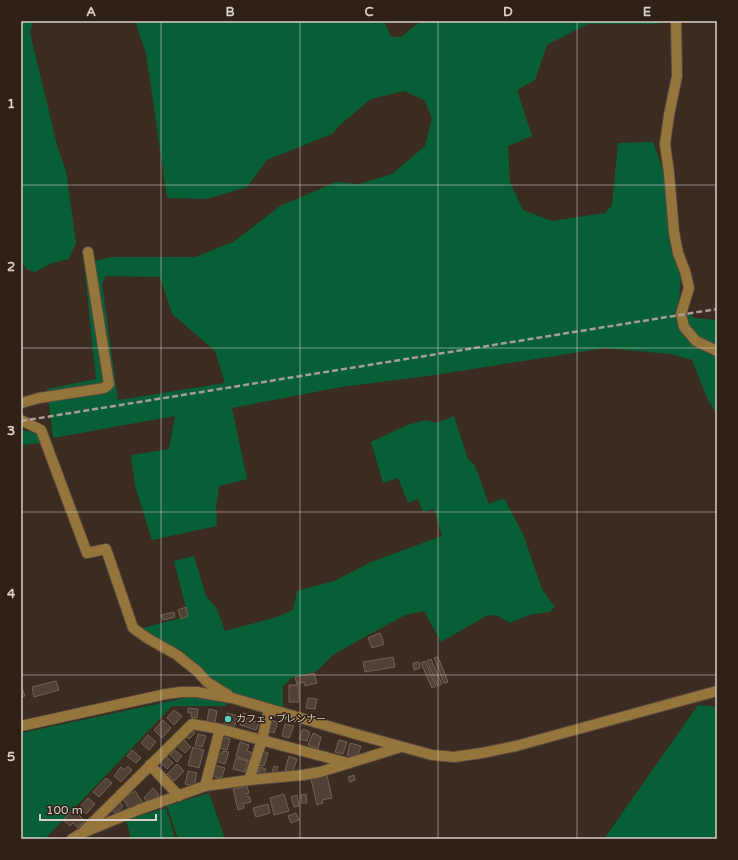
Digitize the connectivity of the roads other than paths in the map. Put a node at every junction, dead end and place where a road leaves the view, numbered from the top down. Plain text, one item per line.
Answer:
1 (676, 21) edge
2 (88, 252) dead end
3 (717, 351) edge
4 (21, 403) edge
5 (21, 420) edge
6 (717, 691) edge
7 (232, 698) junction
8 (270, 709) junction
9 (21, 726) edge
10 (220, 729) junction
11 (262, 740) junction
12 (401, 747) junction
13 (348, 763) junction
14 (150, 765) junction
15 (249, 780) junction
16 (205, 786) junction
17 (179, 796) junction
18 (76, 837) edge

1 - 3 street
2 - 4 street
5 - 7 street
6 - 12 street
7 - 8 street
7 - 9 street
8 - 11 street
8 - 12 street
10 - 11 street
10 - 14 street
10 - 16 street
11 - 13 street
11 - 15 street
12 - 13 street
13 - 15 street
14 - 17 street
14 - 18 street
15 - 16 street
16 - 17 street
17 - 18 street

